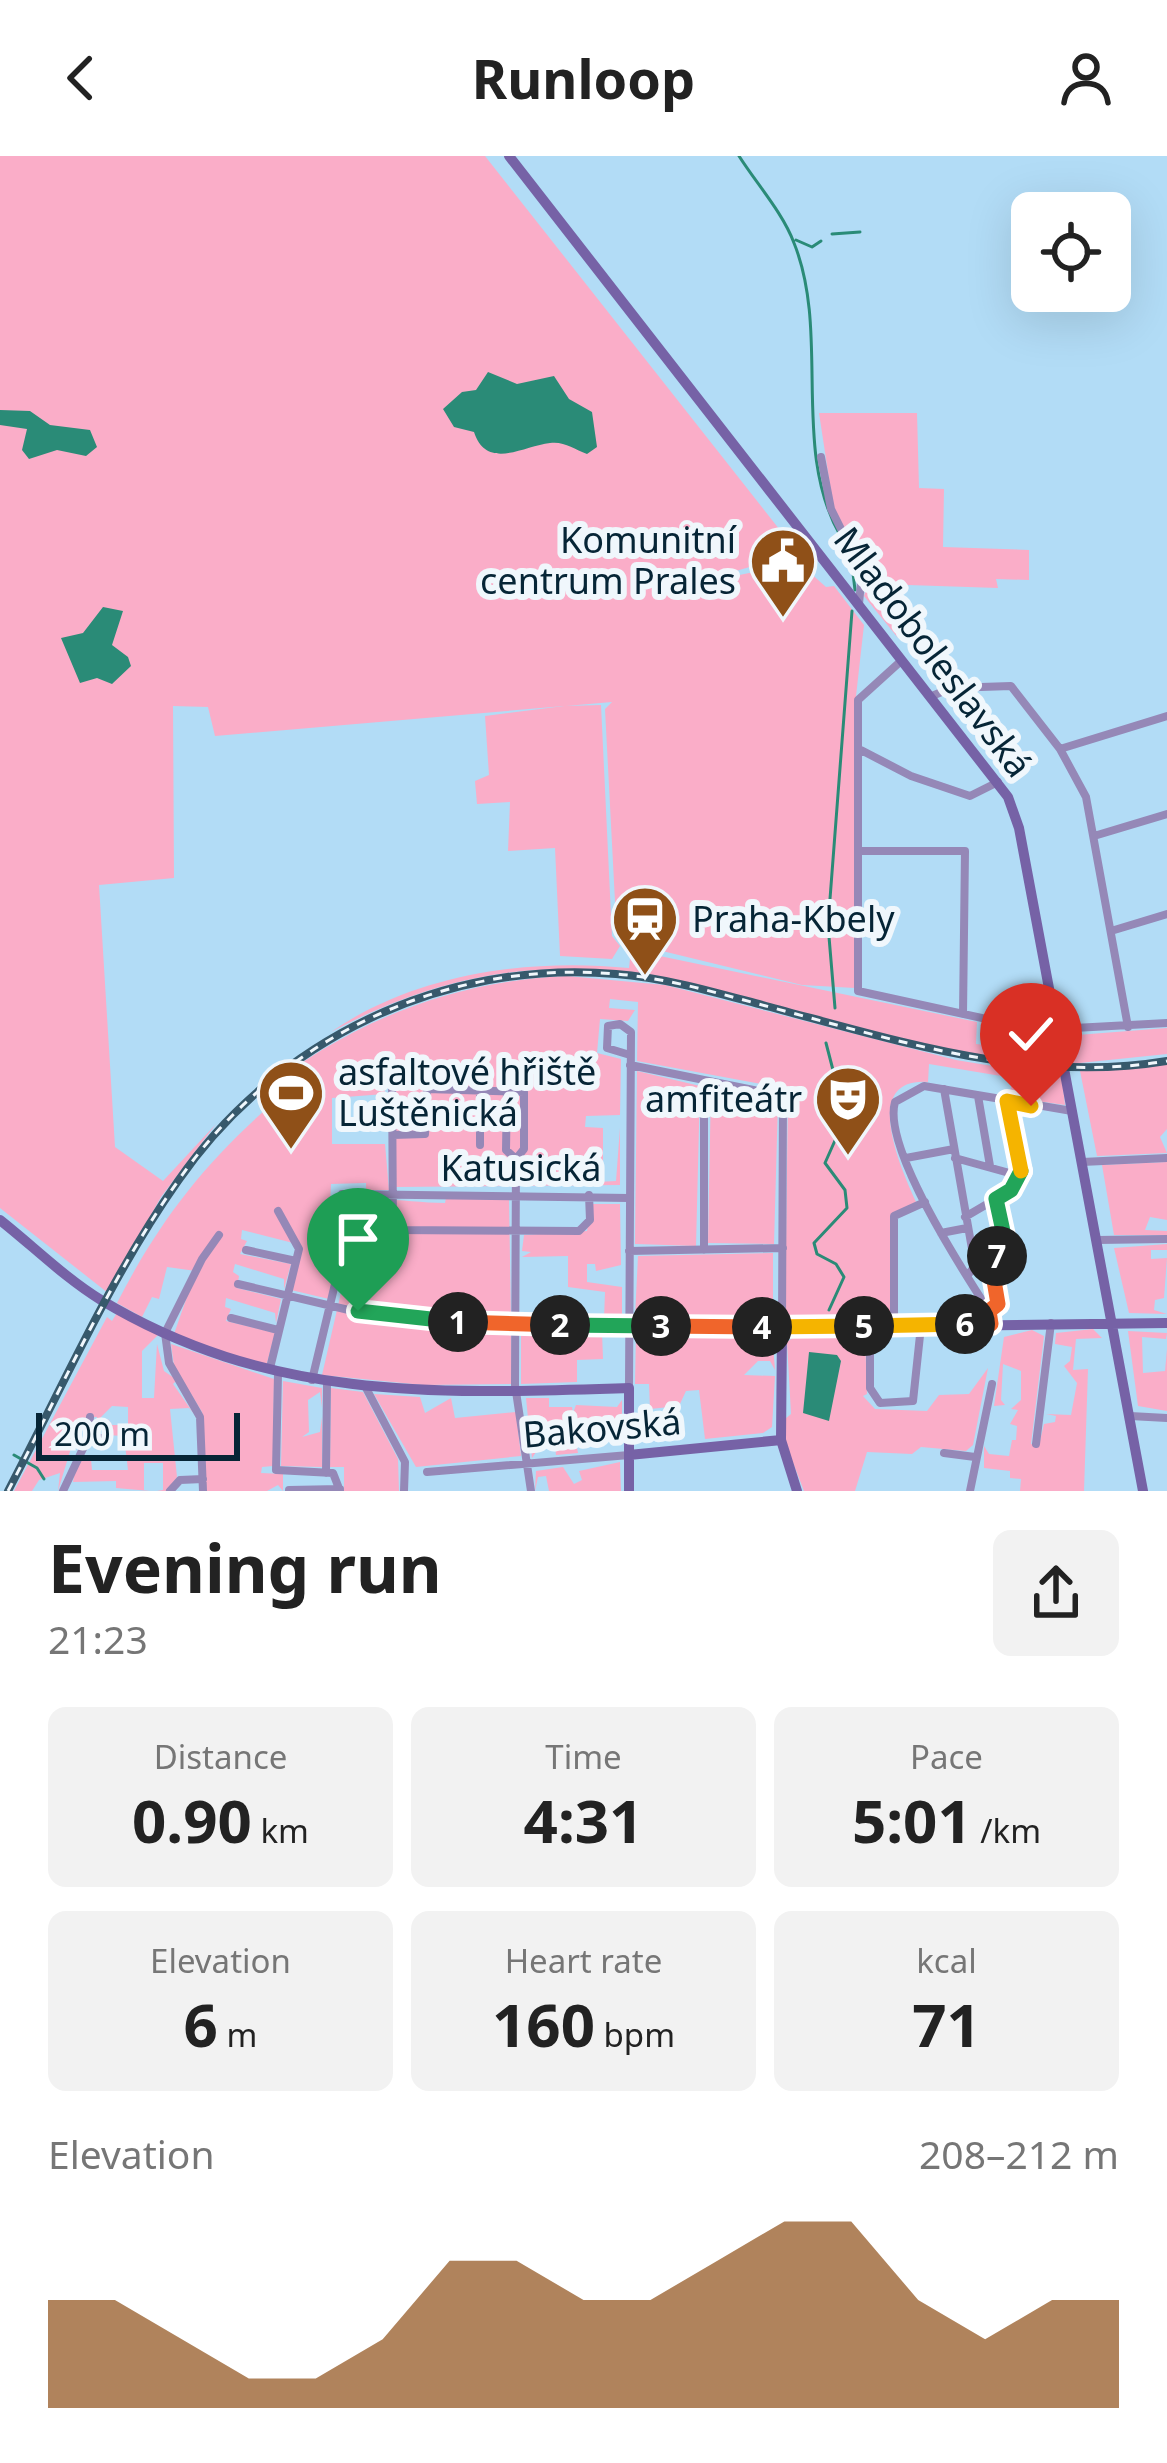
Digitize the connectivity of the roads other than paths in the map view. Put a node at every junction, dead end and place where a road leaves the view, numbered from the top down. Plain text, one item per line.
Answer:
1 (508, 156) edge
2 (821, 457) dead end
3 (859, 604) junction
4 (903, 659) junction
5 (932, 696) junction
6 (1167, 716) edge
7 (859, 749) junction
8 (1060, 749) junction
9 (999, 782) junction
10 (1167, 814) edge
11 (1094, 836) junction
12 (860, 850) junction
13 (1167, 914) edge
14 (1111, 931) junction
15 (963, 1014) junction
16 (1167, 1022) edge
17 (1128, 1027) junction
18 (1058, 1029) junction
19 (630, 1060) junction
20 (392, 1076) dead end
21 (704, 1080) junction
22 (480, 1088) junction
23 (507, 1088) junction
24 (944, 1089) junction
25 (978, 1096) junction
26 (1007, 1101) junction
27 (1073, 1111) junction
28 (393, 1136) junction
29 (480, 1145) dead end
30 (954, 1154) junction
31 (906, 1158) junction
32 (1167, 1158) edge
33 (516, 1159) junction
34 (1082, 1162) junction
35 (990, 1166) junction
36 (1022, 1177) junction
37 (393, 1194) junction
38 (517, 1195) junction
39 (589, 1195) junction
40 (628, 1198) junction
41 (996, 1199) junction
42 (925, 1202) junction
43 (278, 1211) dead end
44 (0, 1220) edge
45 (966, 1222) junction
46 (366, 1230) dead end
47 (393, 1230) junction
48 (517, 1232) junction
49 (941, 1233) junction
50 (220, 1235) dead end
51 (1167, 1239) edge
52 (1097, 1240) junction
53 (783, 1247) junction
54 (246, 1250) dead end
55 (704, 1250) junction
56 (629, 1251) junction
57 (296, 1262) junction
58 (991, 1263) junction
59 (975, 1266) junction
60 (967, 1276) junction
61 (238, 1285) dead end
62 (287, 1298) junction
63 (330, 1307) junction
64 (990, 1317) junction
65 (231, 1318) dead end
66 (1112, 1322) junction
67 (1052, 1323) junction
68 (1167, 1323) edge
69 (516, 1324) junction
70 (870, 1325) junction
71 (894, 1325) junction
72 (921, 1325) junction
73 (630, 1326) junction
74 (782, 1328) junction
75 (278, 1330) junction
76 (165, 1333) junction
77 (274, 1373) junction
78 (312, 1380) junction
79 (327, 1383) junction
80 (992, 1384) dead end
81 (366, 1388) junction
82 (629, 1388) junction
83 (518, 1391) junction
84 (1130, 1416) junction
85 (90, 1417) dead end
86 (1167, 1418) edge
87 (88, 1438) junction
88 (106, 1438) dead end
89 (781, 1440) junction
90 (1036, 1444) dead end
91 (944, 1453) dead end
92 (629, 1455) junction
93 (975, 1457) junction
94 (527, 1464) junction
95 (264, 1470) dead end
96 (277, 1470) junction
97 (290, 1472) junction
98 (326, 1472) junction
99 (427, 1472) dead end
100 (202, 1479) junction
101 (340, 1490) edge
102 (63, 1491) edge
103 (170, 1491) edge
104 (203, 1491) edge
105 (289, 1491) edge
106 (301, 1491) edge
107 (404, 1491) edge
108 (531, 1491) edge
109 (629, 1491) edge
110 (797, 1491) edge
111 (970, 1491) edge
112 (1143, 1491) edge

1 - 3 main road, Mladoboleslavská
2 - 3 street
3 - 4 main road, Mladoboleslavská
4 - 5 main road, Mladoboleslavská
4 - 7 street
5 - 8 street
5 - 9 main road, Mladoboleslavská
6 - 8 street
7 - 9 street
7 - 12 street
8 - 11 street
9 - 18 main road, Mladoboleslavská
10 - 11 street
11 - 14 street
12 - 15 street
12 - 15 street
13 - 14 street
14 - 17 street
15 - 18 street
16 - 17 street
17 - 18 street
18 - 27 main road, Mladoboleslavská
19 - 19 street
19 - 21 street
19 - 40 street
20 - 28 street
21 - 53 street
21 - 55 street
22 - 23 street
22 - 28 street
22 - 29 street
23 - 33 street
23 - 33 street
24 - 25 street
24 - 30 street
24 - 31 street
25 - 26 street
25 - 35 street
26 - 27 street
26 - 36 street
27 - 34 main road, Mladoboleslavská
28 - 37 street
30 - 31 street
30 - 35 street
30 - 45 street
31 - 42 street
32 - 34 street
33 - 38 street
34 - 52 main road, Mladoboleslavská
35 - 36 street
36 - 41 street
37 - 38 street, Katusická
37 - 47 street
37 - 63 street, Katusická
38 - 39 street, Katusická
38 - 48 street
39 - 40 street, Katusická
39 - 48 street
40 - 56 street
41 - 45 street
41 - 58 street
42 - 49 street
42 - 71 street
43 - 57 street
44 - 76 main road
45 - 49 street
45 - 59 street
46 - 47 street
47 - 48 street
48 - 69 street
49 - 60 street
50 - 76 street
51 - 52 street
52 - 66 main road, Mladoboleslavská
53 - 55 street
53 - 74 street
54 - 57 street
55 - 56 street
56 - 73 street
57 - 62 street
58 - 59 street
58 - 64 street
59 - 60 street
60 - 64 street
61 - 62 street
62 - 63 street
62 - 75 street
63 - 69 street
63 - 78 street
64 - 67 main road
64 - 72 main road
65 - 75 street
66 - 67 main road
66 - 68 main road
66 - 84 main road, Mladoboleslavská
67 - 90 street
69 - 73 street
69 - 83 street
70 - 71 main road
70 - 72 street
70 - 74 main road
71 - 72 main road
73 - 74 street
73 - 82 street
74 - 89 main road
75 - 77 street
76 - 77 main road
76 - 100 street
77 - 78 main road
77 - 96 street
78 - 79 main road
79 - 81 main road
79 - 98 street
80 - 93 street
81 - 83 main road
81 - 107 street
82 - 83 main road
82 - 92 main road
83 - 94 street
84 - 86 street
84 - 112 main road, Mladoboleslavská
85 - 87 street
87 - 88 street
87 - 102 street
89 - 92 main road, Bakovská
89 - 110 main road
91 - 93 street
92 - 94 street, Bakovská
92 - 109 main road
93 - 111 street
94 - 99 street, Bakovská
94 - 108 street
95 - 96 street
96 - 97 street
97 - 98 street
97 - 105 street
98 - 101 street
100 - 103 street
100 - 104 street
101 - 106 street
105 - 106 street

